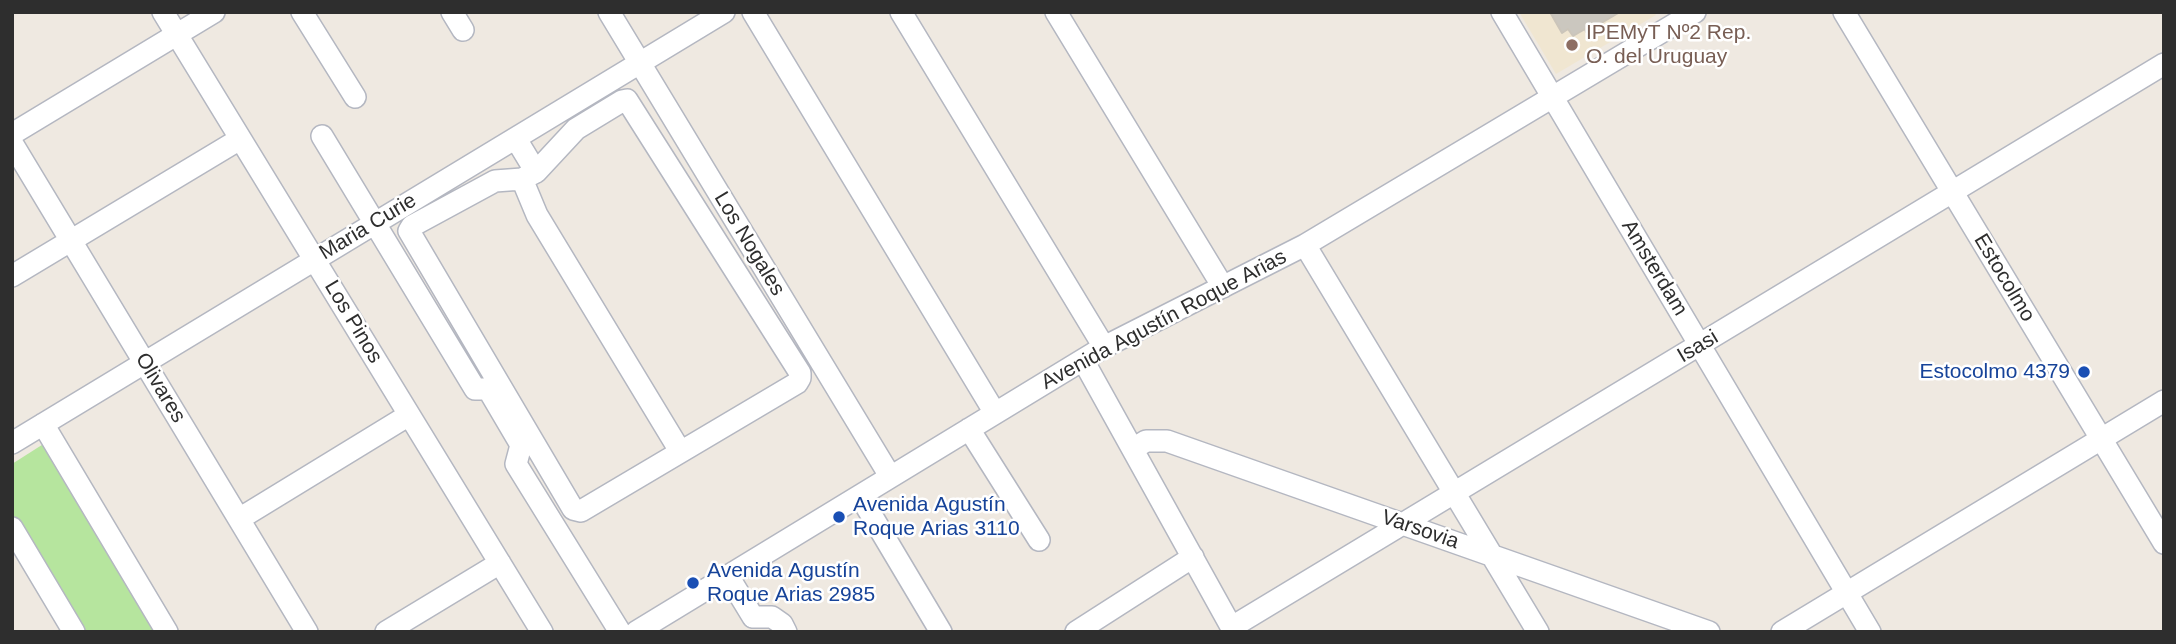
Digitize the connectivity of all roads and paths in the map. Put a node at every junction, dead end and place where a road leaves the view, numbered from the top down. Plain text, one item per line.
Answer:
1 (163, 12) edge
2 (214, 12) edge
3 (302, 12) edge
4 (609, 12) edge
5 (724, 12) edge
6 (753, 12) edge
7 (901, 12) edge
8 (1056, 12) edge
9 (1502, 12) edge
10 (1695, 12) edge
11 (1844, 12) edge
12 (176, 34) junction
13 (640, 62) junction
14 (2164, 64) edge
15 (355, 97) dead end
16 (1553, 97) junction
17 (12, 134) edge
18 (323, 136) dead end
19 (240, 139) junction
20 (516, 139) junction
21 (12, 144) edge
22 (529, 176) junction
23 (1952, 192) junction
24 (375, 223) junction
25 (72, 240) junction
26 (1305, 245) junction
27 (314, 260) junction
28 (12, 276) edge
29 (1223, 287) junction
30 (1700, 346) junction
31 (1104, 347) junction
32 (1083, 360) junction
33 (145, 362) junction
34 (2164, 401) edge
35 (995, 413) junction
36 (409, 415) junction
37 (43, 424) junction
38 (969, 429) junction
39 (2101, 439) junction
40 (12, 443) edge
41 (1133, 449) junction
42 (680, 451) junction
43 (890, 476) junction
44 (1454, 494) junction
45 (860, 496) junction
46 (239, 519) junction
47 (1403, 524) junction
48 (12, 528) edge
49 (1040, 540) dead end
50 (2164, 543) edge
51 (1492, 555) junction
52 (1193, 557) junction
53 (500, 563) junction
54 (728, 576) junction
55 (1846, 593) junction
56 (750, 624) edge
57 (1233, 630) edge
58 (74, 632) edge
59 (167, 632) edge
60 (307, 632) edge
61 (386, 632) edge
62 (542, 632) edge
63 (620, 632) edge
64 (636, 632) edge
65 (786, 632) edge
66 (941, 632) edge
67 (1076, 632) edge
68 (1538, 632) edge
69 (1709, 632) edge
70 (1782, 632) edge
71 (1870, 632) edge

1 - 12 street, Los Pinos
2 - 12 street
3 - 15 street
4 - 13 street, Los Nogales
5 - 13 street, Maria Curie
6 - 35 street
7 - 31 street
8 - 29 street
9 - 16 street, Amsterdam
10 - 16 street, Avenida Agustín Roque Arias
11 - 23 street, Estocolmo
12 - 17 street
12 - 19 street, Los Pinos
13 - 20 street, Maria Curie
13 - 43 street, Los Nogales
14 - 23 street, Isasi
16 - 26 street, Avenida Agustín Roque Arias
16 - 30 street, Amsterdam
18 - 24 street
19 - 25 street
19 - 27 street, Los Pinos
20 - 22 street
20 - 24 street, Maria Curie
21 - 25 street, Olivares
22 - 42 street
22 - 42 street
22 - 42 street
23 - 30 street, Isasi
23 - 39 street, Estocolmo
24 - 27 street, Maria Curie
24 - 63 street
25 - 28 street
25 - 33 street, Olivares
26 - 29 street, Avenida Agustín Roque Arias
26 - 44 street
27 - 33 street, Maria Curie
27 - 36 street, Los Pinos
29 - 31 street, Avenida Agustín Roque Arias
30 - 44 street, Isasi
30 - 55 street, Amsterdam
31 - 32 street, Avenida Agustín Roque Arias
32 - 35 street, Avenida Agustín Roque Arias
32 - 41 street
33 - 37 street, Maria Curie
33 - 46 street, Olivares
34 - 39 street
35 - 38 street, Avenida Agustín Roque Arias
36 - 46 street
36 - 53 street, Los Pinos
37 - 40 street, Maria Curie
37 - 59 street
38 - 43 street, Avenida Agustín Roque Arias
38 - 49 street
39 - 50 street, Estocolmo
39 - 55 street
41 - 47 street, Varsovia
41 - 52 street
43 - 45 street, Avenida Agustín Roque Arias
44 - 47 street, Isasi
44 - 51 street
45 - 54 street, Avenida Agustín Roque Arias
45 - 66 street
46 - 60 street, Olivares
47 - 51 street, Varsovia
47 - 57 street, Isasi
48 - 58 street
51 - 68 street
51 - 69 street, Varsovia
52 - 57 street
52 - 67 street
53 - 61 street
53 - 62 street, Los Pinos
54 - 56 street
54 - 64 street, Avenida Agustín Roque Arias
55 - 70 street
55 - 71 street, Amsterdam
56 - 65 street

